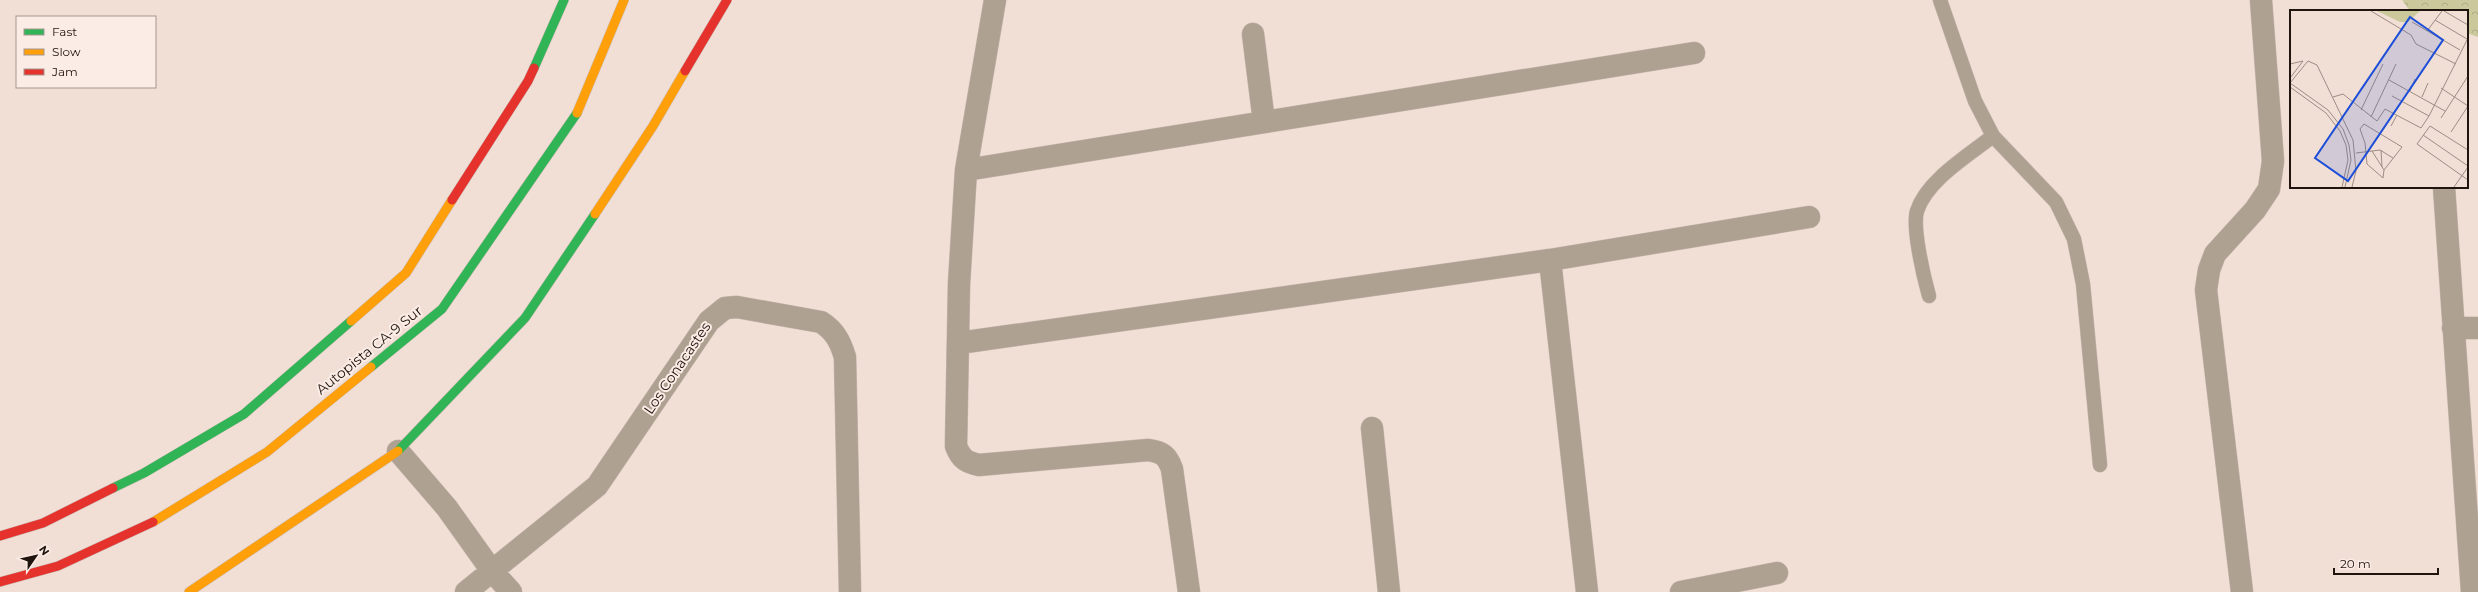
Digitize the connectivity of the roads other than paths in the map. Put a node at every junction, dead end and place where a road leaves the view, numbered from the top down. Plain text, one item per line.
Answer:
1 (564, 0) edge
2 (624, 0) edge
3 (727, 0) edge
4 (995, 0) edge
5 (1940, 0) edge
6 (2261, 0) edge
7 (1252, 34) dead end
8 (1694, 53) dead end
9 (1264, 122) junction
10 (1993, 136) junction
11 (966, 170) junction
12 (2444, 188) edge
13 (1809, 216) dead end
14 (1550, 260) junction
15 (1929, 296) dead end
16 (2453, 328) junction
17 (2478, 328) edge
18 (959, 343) junction
19 (1372, 428) dead end
20 (398, 451) junction
21 (2100, 465) dead end
22 (0, 536) edge
23 (492, 572) junction
24 (1777, 573) dead end
25 (0, 582) edge
26 (189, 592) edge
27 (466, 592) edge
28 (511, 592) edge
29 (850, 592) edge
30 (1189, 592) edge
31 (1389, 592) edge
32 (1587, 592) edge
33 (1681, 592) edge
34 (2242, 592) edge
35 (2472, 592) edge

1 - 22 main road
2 - 25 main road, Autopista CA-9 Sur
3 - 20 main road
4 - 11 street
5 - 10 lane
6 - 34 street
7 - 9 street
8 - 9 street
9 - 11 street
10 - 15 lane
10 - 21 lane
11 - 18 street
12 - 16 street
13 - 14 street
14 - 18 street
14 - 32 street
16 - 17 street
16 - 35 street
18 - 30 street
19 - 31 street
20 - 23 street
20 - 26 main road
23 - 27 street, Los Conacastes
23 - 28 street
23 - 29 street, Los Conacastes
24 - 33 street

